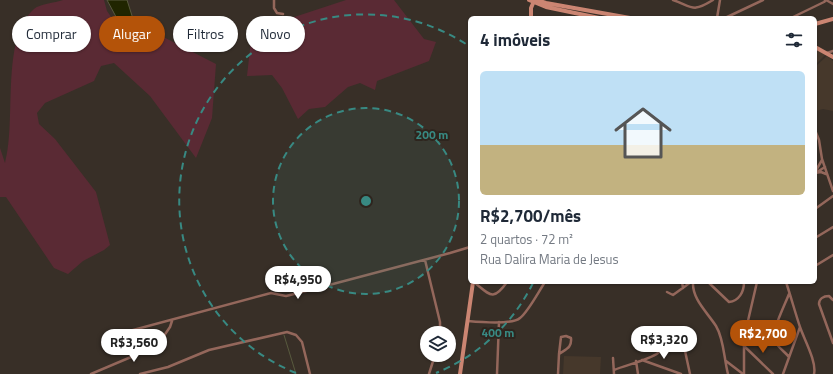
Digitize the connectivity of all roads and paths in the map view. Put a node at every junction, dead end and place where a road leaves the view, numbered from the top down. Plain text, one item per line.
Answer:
1 (274, 0) edge
2 (673, 0) edge
3 (713, 0) edge
4 (720, 0) edge
5 (763, 0) edge
6 (533, 1) edge
7 (825, 1) edge
8 (833, 4) edge
9 (283, 14) dead end
10 (531, 16) edge
11 (589, 16) edge
12 (619, 16) edge
13 (717, 16) edge
14 (729, 16) edge
15 (795, 16) edge
16 (833, 19) edge
17 (817, 23) edge
18 (817, 48) edge
19 (833, 51) edge
20 (827, 53) junction
21 (833, 57) edge
22 (817, 135) edge
23 (822, 159) junction
24 (825, 167) junction
25 (817, 169) edge
26 (817, 172) edge
27 (817, 173) edge
28 (827, 174) junction
29 (833, 191) edge
30 (833, 196) edge
31 (817, 208) edge
32 (833, 227) edge
33 (817, 237) edge
34 (468, 248) edge
35 (833, 256) edge
36 (425, 260) junction
37 (817, 265) edge
38 (474, 284) edge
39 (476, 284) edge
40 (505, 284) edge
41 (544, 284) edge
42 (682, 284) edge
43 (689, 284) edge
44 (692, 284) edge
45 (710, 284) edge
46 (744, 284) edge
47 (756, 284) edge
48 (787, 284) edge
49 (683, 288) junction
50 (667, 292) dead end
51 (790, 293) junction
52 (833, 300) edge
53 (172, 321) junction
54 (468, 321) junction
55 (499, 322) junction
56 (440, 326) edge
57 (800, 327) junction
58 (122, 333) dead end
59 (833, 343) edge
60 (743, 345) junction
61 (559, 354) junction
62 (789, 357) junction
63 (613, 358) dead end
64 (641, 360) junction
65 (636, 361) junction
66 (726, 361) junction
67 (433, 362) edge
68 (614, 370) junction
69 (91, 374) edge
70 (140, 374) edge
71 (310, 374) edge
72 (429, 374) edge
73 (460, 374) edge
74 (498, 374) edge
75 (558, 374) edge
76 (614, 374) edge
77 (638, 374) edge
78 (681, 374) edge
79 (690, 374) edge
80 (728, 374) edge
81 (743, 374) edge
82 (773, 374) edge
83 (783, 374) edge
84 (814, 374) edge

1 - 9 street
2 - 3 street
4 - 13 street
5 - 14 street
6 - 10 main road
6 - 11 main road
6 - 12 main road
7 - 8 street
7 - 15 street
16 - 17 main road
18 - 20 main road
19 - 20 street
20 - 21 main road
22 - 23 street
23 - 24 street
23 - 25 street
24 - 26 street
24 - 28 street
27 - 28 street
28 - 29 street
30 - 31 street
32 - 33 street
34 - 36 street
35 - 37 street
36 - 53 street
36 - 56 street
38 - 54 main road
39 - 40 street
41 - 55 street
42 - 49 street
43 - 49 street
44 - 66 street
45 - 46 street
47 - 60 street
48 - 51 street
49 - 50 street
51 - 57 street
51 - 62 street
52 - 59 street
53 - 58 street
53 - 69 street
54 - 55 street
54 - 73 main road
55 - 74 street
57 - 62 street
57 - 84 street
60 - 81 street
60 - 82 street
61 - 61 street
61 - 75 street
62 - 83 street
63 - 68 street
64 - 65 street
64 - 78 street
64 - 79 street
65 - 68 street
65 - 77 street
66 - 80 street
66 - 81 street
67 - 72 street
68 - 76 street
70 - 71 street

